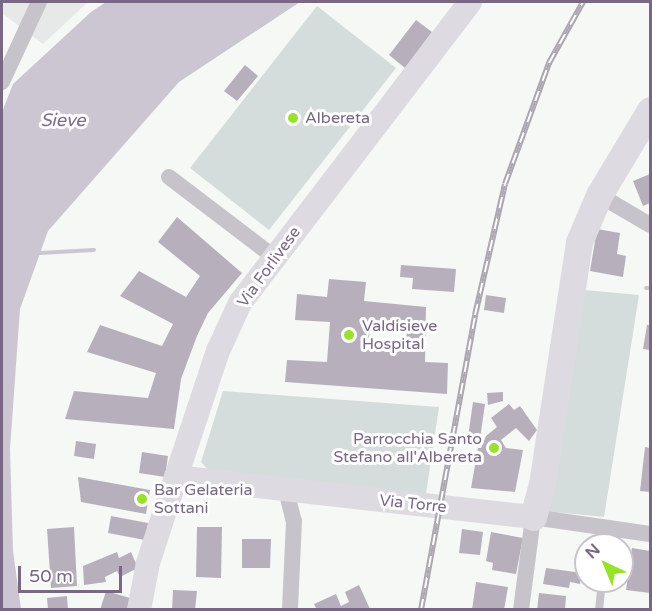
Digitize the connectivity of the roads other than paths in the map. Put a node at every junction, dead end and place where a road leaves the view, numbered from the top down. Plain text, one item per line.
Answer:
1 (39, 2) edge
2 (470, 2) edge
3 (2, 82) edge
4 (651, 110) edge
5 (170, 177) dead end
6 (599, 195) junction
7 (651, 225) edge
8 (274, 257) junction
9 (176, 477) junction
10 (285, 490) junction
11 (533, 517) junction
12 (612, 527) junction
13 (611, 533) edge
14 (651, 534) edge
15 (600, 593) edge
16 (139, 609) edge
17 (290, 609) edge
18 (521, 609) edge
19 (598, 609) edge

1 - 3 street
2 - 8 street, Via Forlivese
4 - 6 main road
5 - 8 street
6 - 7 street
6 - 11 main road
8 - 9 street, Via Forlivese
9 - 10 street, Via Torre
9 - 16 street, Via Forlivese
10 - 11 street, Via Torre
10 - 17 street
11 - 12 street, Via Torre
11 - 18 street
12 - 13 lane
12 - 14 street, Via Torre
15 - 19 lane

